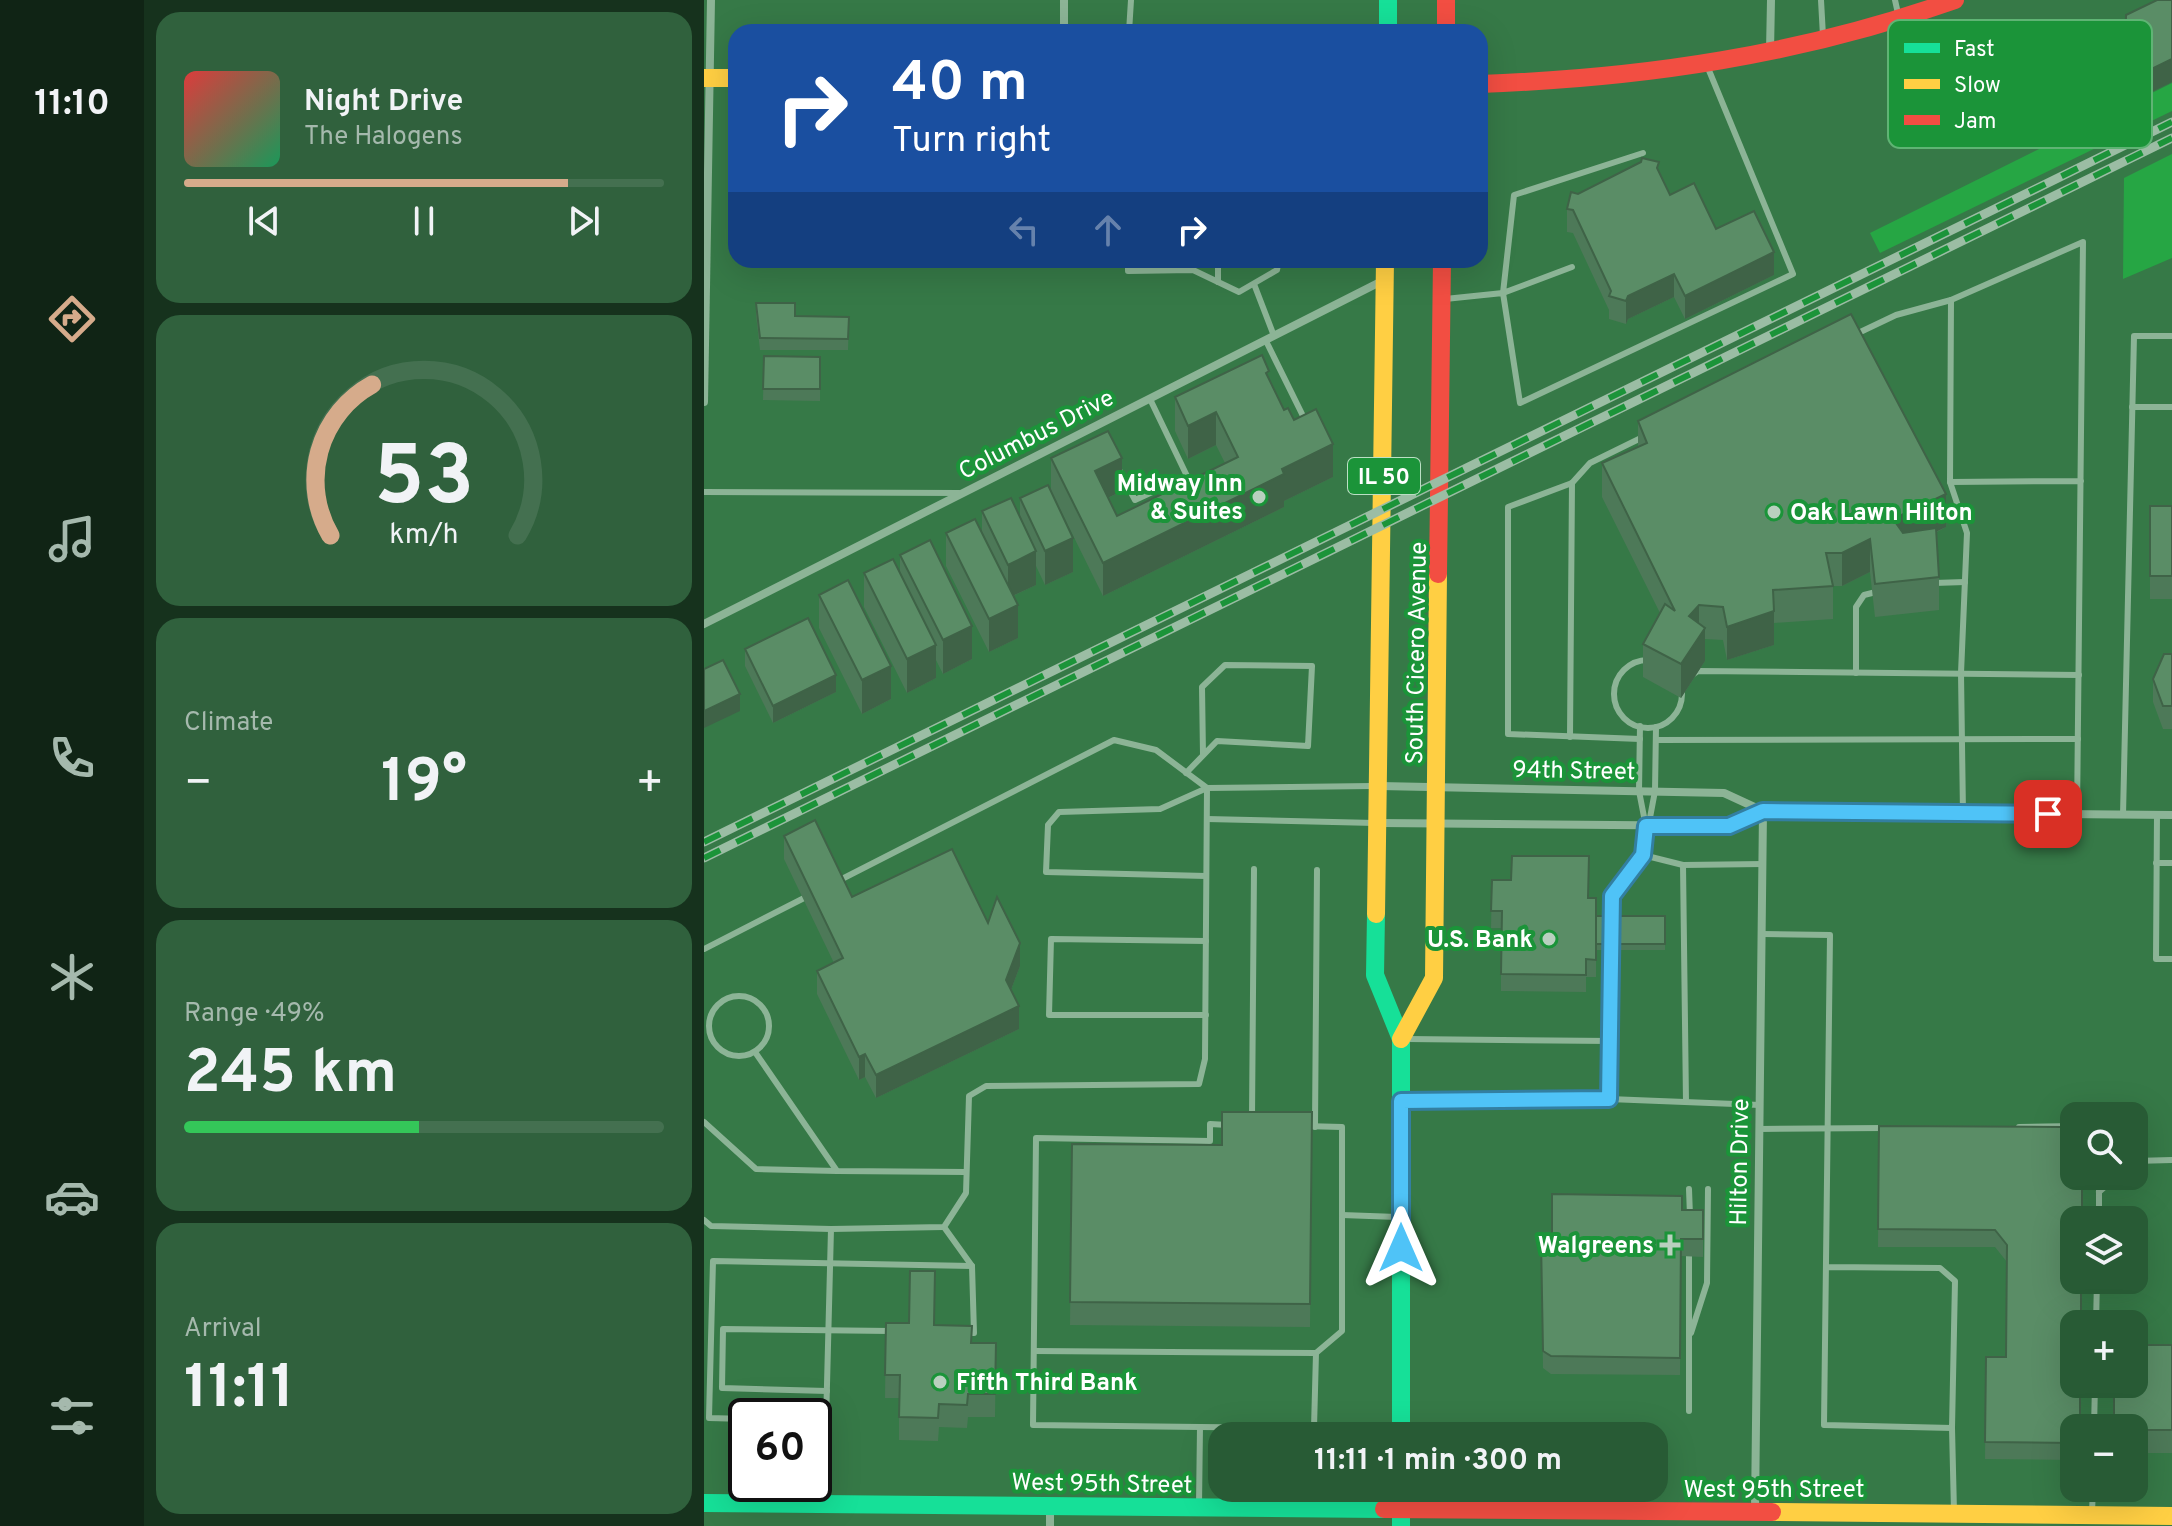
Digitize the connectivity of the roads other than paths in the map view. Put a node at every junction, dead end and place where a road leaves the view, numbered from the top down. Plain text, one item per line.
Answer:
1 (711, 0) edge
2 (1064, 0) edge
3 (1131, 0) edge
4 (1388, 0) edge
5 (1446, 0) edge
6 (1771, 0) edge
7 (1821, 0) edge
8 (1895, 0) edge
9 (1955, 0) edge
10 (1900, 20) edge
11 (1903, 20) edge
12 (1064, 24) edge
13 (1130, 24) edge
14 (1388, 24) edge
15 (1446, 24) edge
16 (1888, 24) edge
17 (1823, 41) junction
18 (1770, 54) junction
19 (1707, 66) junction
20 (707, 78) edge
21 (728, 78) edge
22 (1488, 84) edge
23 (1643, 153) dead end
24 (1572, 267) dead end
25 (1128, 268) edge
26 (1218, 268) edge
27 (1277, 268) edge
28 (1385, 268) edge
29 (1442, 268) edge
30 (1385, 280) junction
31 (1218, 282) junction
32 (1254, 284) junction
33 (1503, 293) junction
34 (1441, 300) junction
35 (1951, 300) junction
36 (2172, 336) edge
37 (1270, 338) junction
38 (1840, 342) edge
39 (1150, 399) junction
40 (704, 402) edge
41 (2132, 407) junction
42 (2172, 407) edge
43 (1305, 420) edge
44 (1095, 427) junction
45 (1646, 436) edge
46 (1102, 439) edge
47 (1115, 463) edge
48 (2081, 481) junction
49 (1950, 482) junction
50 (1572, 483) junction
51 (704, 492) edge
52 (962, 493) junction
53 (1965, 582) junction
54 (1922, 584) edge
55 (1893, 588) edge
56 (704, 624) edge
57 (1856, 673) junction
58 (1961, 673) junction
59 (2079, 675) junction
60 (1680, 685) junction
61 (1640, 726) junction
62 (1656, 727) junction
63 (1570, 737) junction
64 (1640, 739) junction
65 (1962, 739) junction
66 (2078, 739) junction
67 (1656, 740) junction
68 (1203, 755) junction
69 (1186, 773) junction
70 (1380, 786) junction
71 (1438, 787) junction
72 (1207, 788) junction
73 (1639, 791) junction
74 (1655, 791) junction
75 (1763, 811) junction
76 (1963, 814) junction
77 (2077, 815) junction
78 (2123, 815) junction
79 (2157, 815) junction
80 (2172, 815) edge
81 (1207, 819) junction
82 (1379, 823) junction
83 (1437, 823) junction
84 (1646, 826) junction
85 (1643, 855) junction
86 (2156, 863) junction
87 (2172, 863) edge
88 (1763, 864) junction
89 (1683, 865) junction
90 (1254, 869) dead end
91 (1317, 870) dead end
92 (1206, 876) junction
93 (831, 884) edge
94 (817, 891) edge
95 (1762, 934) junction
96 (1206, 941) junction
97 (704, 949) edge
98 (2172, 959) edge
99 (1206, 1015) junction
100 (1401, 1039) junction
101 (1611, 1041) junction
102 (716, 1046) junction
103 (704, 1047) edge
104 (755, 1052) junction
105 (1609, 1099) junction
106 (1401, 1101) junction
107 (1686, 1102) junction
108 (1760, 1105) junction
109 (704, 1122) edge
110 (1238, 1125) edge
111 (1252, 1125) edge
112 (1300, 1126) edge
113 (2060, 1126) edge
114 (1315, 1127) junction
115 (2013, 1127) edge
116 (1890, 1128) edge
117 (1759, 1129) junction
118 (1828, 1129) junction
119 (2172, 1160) edge
120 (2148, 1161) edge
121 (837, 1171) junction
122 (966, 1172) junction
123 (1689, 1189) dead end
124 (1708, 1189) dead end
125 (2101, 1190) edge
126 (2099, 1192) joint
127 (2099, 1206) edge
128 (1342, 1215) junction
129 (1401, 1217) junction
130 (704, 1220) edge
131 (707, 1226) edge
132 (944, 1227) junction
133 (1690, 1228) edge
134 (831, 1229) junction
135 (1689, 1256) edge
136 (830, 1263) junction
137 (972, 1266) junction
138 (1826, 1267) junction
139 (828, 1328) junction
140 (900, 1331) edge
141 (959, 1333) edge
142 (1689, 1340) junction
143 (1034, 1351) junction
144 (1316, 1353) junction
145 (827, 1391) junction
146 (827, 1398) edge
147 (1689, 1411) dead end
148 (728, 1419) edge
149 (1401, 1422) edge
150 (1200, 1427) junction
151 (1952, 1428) junction
152 (2092, 1502) edge
153 (704, 1503) edge
154 (824, 1504) joint
155 (1050, 1507) junction
156 (1199, 1509) junction
157 (1755, 1513) junction
158 (1954, 1514) junction
159 (2092, 1515) junction
160 (2172, 1516) edge
161 (1401, 1518) edge
162 (2113, 1521) edge
163 (1050, 1526) edge

1 - 20 street
2 - 12 street
3 - 13 lane
4 - 14 main road
5 - 15 main road
6 - 18 street
7 - 17 lane
8 - 10 lane
9 - 11 main road
16 - 17 main road
17 - 18 main road
18 - 19 main road
19 - 22 main road
19 - 33 lane
20 - 21 main road
20 - 40 street
23 - 33 lane
24 - 33 lane
25 - 31 lane
26 - 31 lane
27 - 32 lane
28 - 30 main road, South Cicero Avenue / IL 50
29 - 34 main road, South Cicero Avenue / IL 50
30 - 37 street, Columbus Drive
30 - 70 main road, South Cicero Avenue / IL 50
31 - 32 lane
32 - 37 lane
33 - 34 lane
34 - 71 main road, South Cicero Avenue / IL 50
35 - 38 lane
35 - 48 lane
35 - 49 lane
36 - 41 lane
37 - 39 street, Columbus Drive
37 - 43 lane
39 - 44 street, Columbus Drive
39 - 47 lane
41 - 42 lane
41 - 78 lane
44 - 46 lane
44 - 52 street, Columbus Drive
45 - 50 lane
48 - 49 lane
48 - 59 lane
49 - 53 lane
50 - 63 lane
50 - 63 lane
51 - 52 lane
52 - 56 street, Columbus Drive
53 - 54 lane
53 - 58 lane
55 - 57 lane
57 - 58 lane
57 - 60 lane
58 - 59 lane
58 - 65 lane
59 - 66 lane
60 - 61 lane
60 - 62 lane
61 - 62 lane
61 - 64 lane
62 - 67 lane
63 - 64 lane
64 - 73 lane
65 - 66 lane
65 - 67 lane
65 - 76 lane
66 - 77 lane
67 - 74 lane
68 - 68 lane
68 - 69 lane
69 - 72 lane
69 - 93 lane
70 - 71 street, 94th Street
70 - 72 lane
70 - 82 main road, South Cicero Avenue / IL 50
71 - 73 street, 94th Street
71 - 83 main road, South Cicero Avenue / IL 50
72 - 81 lane
72 - 92 lane
73 - 74 street, 94th Street
73 - 84 lane
74 - 75 street, 94th Street
74 - 84 lane
75 - 76 street, 94th Street
75 - 84 street, 94th Street
75 - 88 street, Hilton Drive
76 - 77 street, 94th Street
77 - 78 street, 94th Street
78 - 79 street, 94th Street
79 - 80 street, 94th Street
79 - 86 lane
81 - 82 lane
81 - 92 lane
82 - 83 street, 94th Street
82 - 100 main road, South Cicero Avenue / IL 50
83 - 84 street, 94th Street
83 - 100 main road, South Cicero Avenue / IL 50
84 - 85 lane
85 - 89 lane
85 - 101 lane
86 - 87 lane
86 - 98 lane
88 - 89 lane
88 - 95 street, Hilton Drive
89 - 107 lane
90 - 111 lane
91 - 114 lane
92 - 96 lane
94 - 97 lane
95 - 108 street, Hilton Drive
95 - 118 lane
96 - 99 lane
96 - 99 lane
99 - 122 lane
100 - 101 lane
100 - 106 main road, South Cicero Avenue / IL 50
101 - 105 lane
102 - 103 lane
102 - 104 lane
102 - 104 lane
104 - 121 lane
105 - 106 lane
105 - 107 lane
106 - 129 main road, South Cicero Avenue / IL 50
107 - 108 lane
108 - 117 street, Hilton Drive
109 - 121 lane
110 - 143 lane
112 - 114 lane
113 - 115 lane
114 - 128 lane
116 - 118 lane
117 - 118 lane
117 - 157 street, Hilton Drive
118 - 138 lane
119 - 120 lane
121 - 122 lane
122 - 132 lane
123 - 133 lane
124 - 142 lane
125 - 126 lane
126 - 127 lane
128 - 129 lane
128 - 144 lane
129 - 149 main road, South Cicero Avenue / IL 50
130 - 131 lane
131 - 134 lane
132 - 134 lane
132 - 137 lane
134 - 136 lane
135 - 142 lane
136 - 137 lane
136 - 139 lane
136 - 148 lane
137 - 141 lane
138 - 151 lane
138 - 151 lane
139 - 140 lane
139 - 145 lane
139 - 145 lane
142 - 147 lane
143 - 144 lane
143 - 150 lane
144 - 150 lane
145 - 146 lane
150 - 156 lane
151 - 158 lane
152 - 159 lane
153 - 154 main road, West 95th Street
154 - 155 main road, West 95th Street
155 - 156 main road, West 95th Street
155 - 163 street
156 - 161 main road, West 95th Street
157 - 158 main road, West 95th Street
157 - 161 main road, West 95th Street
158 - 159 main road, West 95th Street
159 - 162 main road, West 95th Street
160 - 162 main road, West 95th Street

